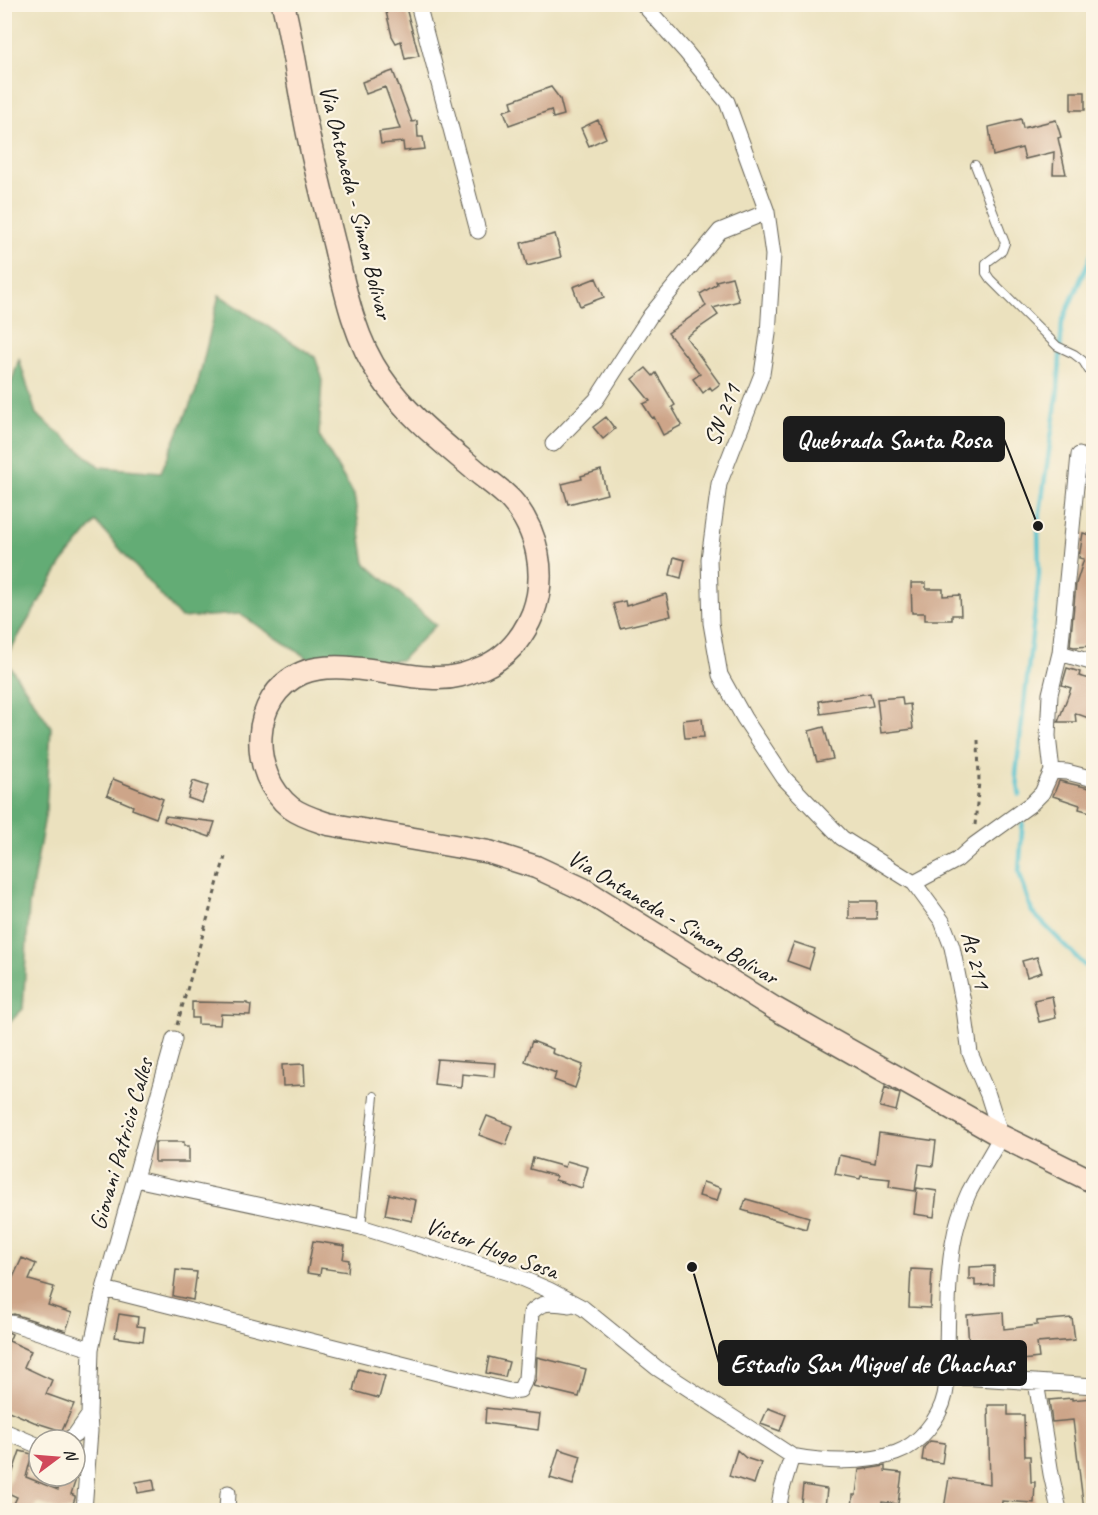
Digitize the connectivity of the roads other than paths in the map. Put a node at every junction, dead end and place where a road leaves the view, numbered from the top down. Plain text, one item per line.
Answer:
1 (283, 4) edge
2 (418, 4) edge
3 (643, 4) edge
4 (975, 165) dead end
5 (767, 212) junction
6 (478, 231) dead end
7 (1094, 379) edge
8 (553, 444) dead end
9 (1079, 455) dead end
10 (1060, 653) junction
11 (1094, 663) edge
12 (1052, 771) junction
13 (1094, 779) edge
14 (842, 838) joint
15 (914, 884) junction
16 (174, 1039) road end
17 (374, 1096) dead end
18 (1001, 1136) junction
19 (135, 1179) junction
20 (1094, 1182) edge
21 (361, 1227) junction
22 (104, 1289) junction
23 (583, 1308) junction
24 (11, 1323) dead end
25 (91, 1349) junction
26 (946, 1376) junction
27 (1036, 1382) junction
28 (1094, 1386) edge
29 (89, 1415) junction
30 (79, 1428) edge
31 (4, 1431) edge
32 (27, 1441) edge
33 (792, 1456) junction
34 (228, 1493) dead end
35 (84, 1510) edge
36 (227, 1510) edge
37 (778, 1510) edge
38 (1059, 1510) edge

1 - 18 street, Via Ontaneda - Simon Bolivar
2 - 6 street
3 - 5 street, SN 211
4 - 7 lane
5 - 8 street
5 - 14 street, SN 211
9 - 10 street
10 - 11 street
10 - 12 street
12 - 13 street
12 - 15 street
14 - 15 street, As 211
15 - 18 street, As 211
16 - 19 street, Giovani Patricio Calles
17 - 21 lane
18 - 20 street, Via Ontaneda - Simon Bolivar
18 - 26 street
19 - 21 street, Victor Hugo Sosa
19 - 22 street, Giovani Patricio Calles
21 - 23 street, Victor Hugo Sosa
22 - 23 street
22 - 25 street, Giovani Patricio Calles
23 - 33 street, Victor Hugo Sosa
24 - 25 street
25 - 29 street, Giovani Patricio Calles
26 - 27 street
26 - 33 street
27 - 28 street
27 - 38 street
29 - 30 street
29 - 35 street, Giovani Patricio Calles
31 - 32 street
33 - 37 street
34 - 36 street

